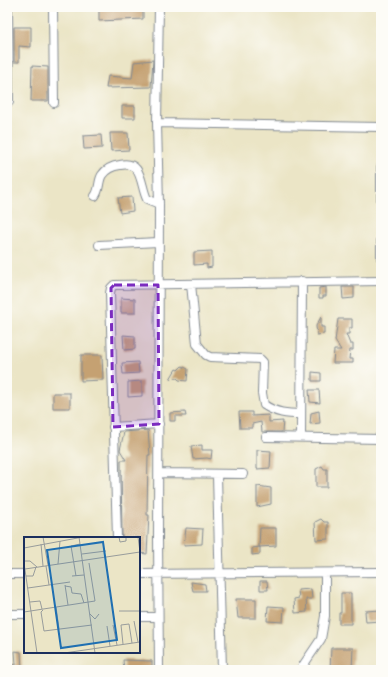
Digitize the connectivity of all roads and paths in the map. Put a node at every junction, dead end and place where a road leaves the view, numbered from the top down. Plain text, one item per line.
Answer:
1 (8, 7) edge
2 (53, 7) edge
3 (159, 7) edge
4 (9, 102) dead end
5 (54, 103) dead end
6 (157, 123) junction
7 (381, 127) edge
8 (381, 167) edge
9 (95, 196) dead end
10 (159, 204) junction
11 (158, 242) junction
12 (98, 245) dead end
13 (381, 258) edge
14 (381, 281) edge
15 (302, 282) junction
16 (158, 284) junction
17 (191, 284) junction
18 (302, 414) junction
19 (159, 424) junction
20 (113, 427) junction
21 (266, 438) dead end
22 (301, 438) junction
23 (381, 439) edge
24 (158, 473) junction
25 (242, 474) dead end
26 (217, 475) junction
27 (117, 537) edge
28 (381, 572) edge
29 (324, 573) junction
30 (7, 574) edge
31 (24, 574) edge
32 (140, 574) edge
33 (158, 574) junction
34 (220, 574) junction
35 (7, 614) edge
36 (24, 614) edge
37 (140, 617) edge
38 (158, 617) junction
39 (159, 670) edge
40 (222, 670) edge
41 (300, 670) edge

1 - 4 street
2 - 5 street
3 - 6 street
6 - 7 street
6 - 10 street
8 - 13 street
9 - 10 street
10 - 11 street
11 - 12 street
11 - 16 street
14 - 15 street
15 - 17 street
15 - 18 street
16 - 17 street
16 - 19 street
16 - 20 street
17 - 18 street
18 - 22 street
19 - 20 street
19 - 24 street
20 - 27 street
21 - 22 street
22 - 23 street
24 - 26 street
24 - 33 street
25 - 26 street
26 - 34 street
28 - 29 street
29 - 34 street
29 - 41 street
30 - 31 street
32 - 33 street
33 - 34 street
33 - 38 street
34 - 40 street
35 - 36 street
37 - 38 street
38 - 39 street

